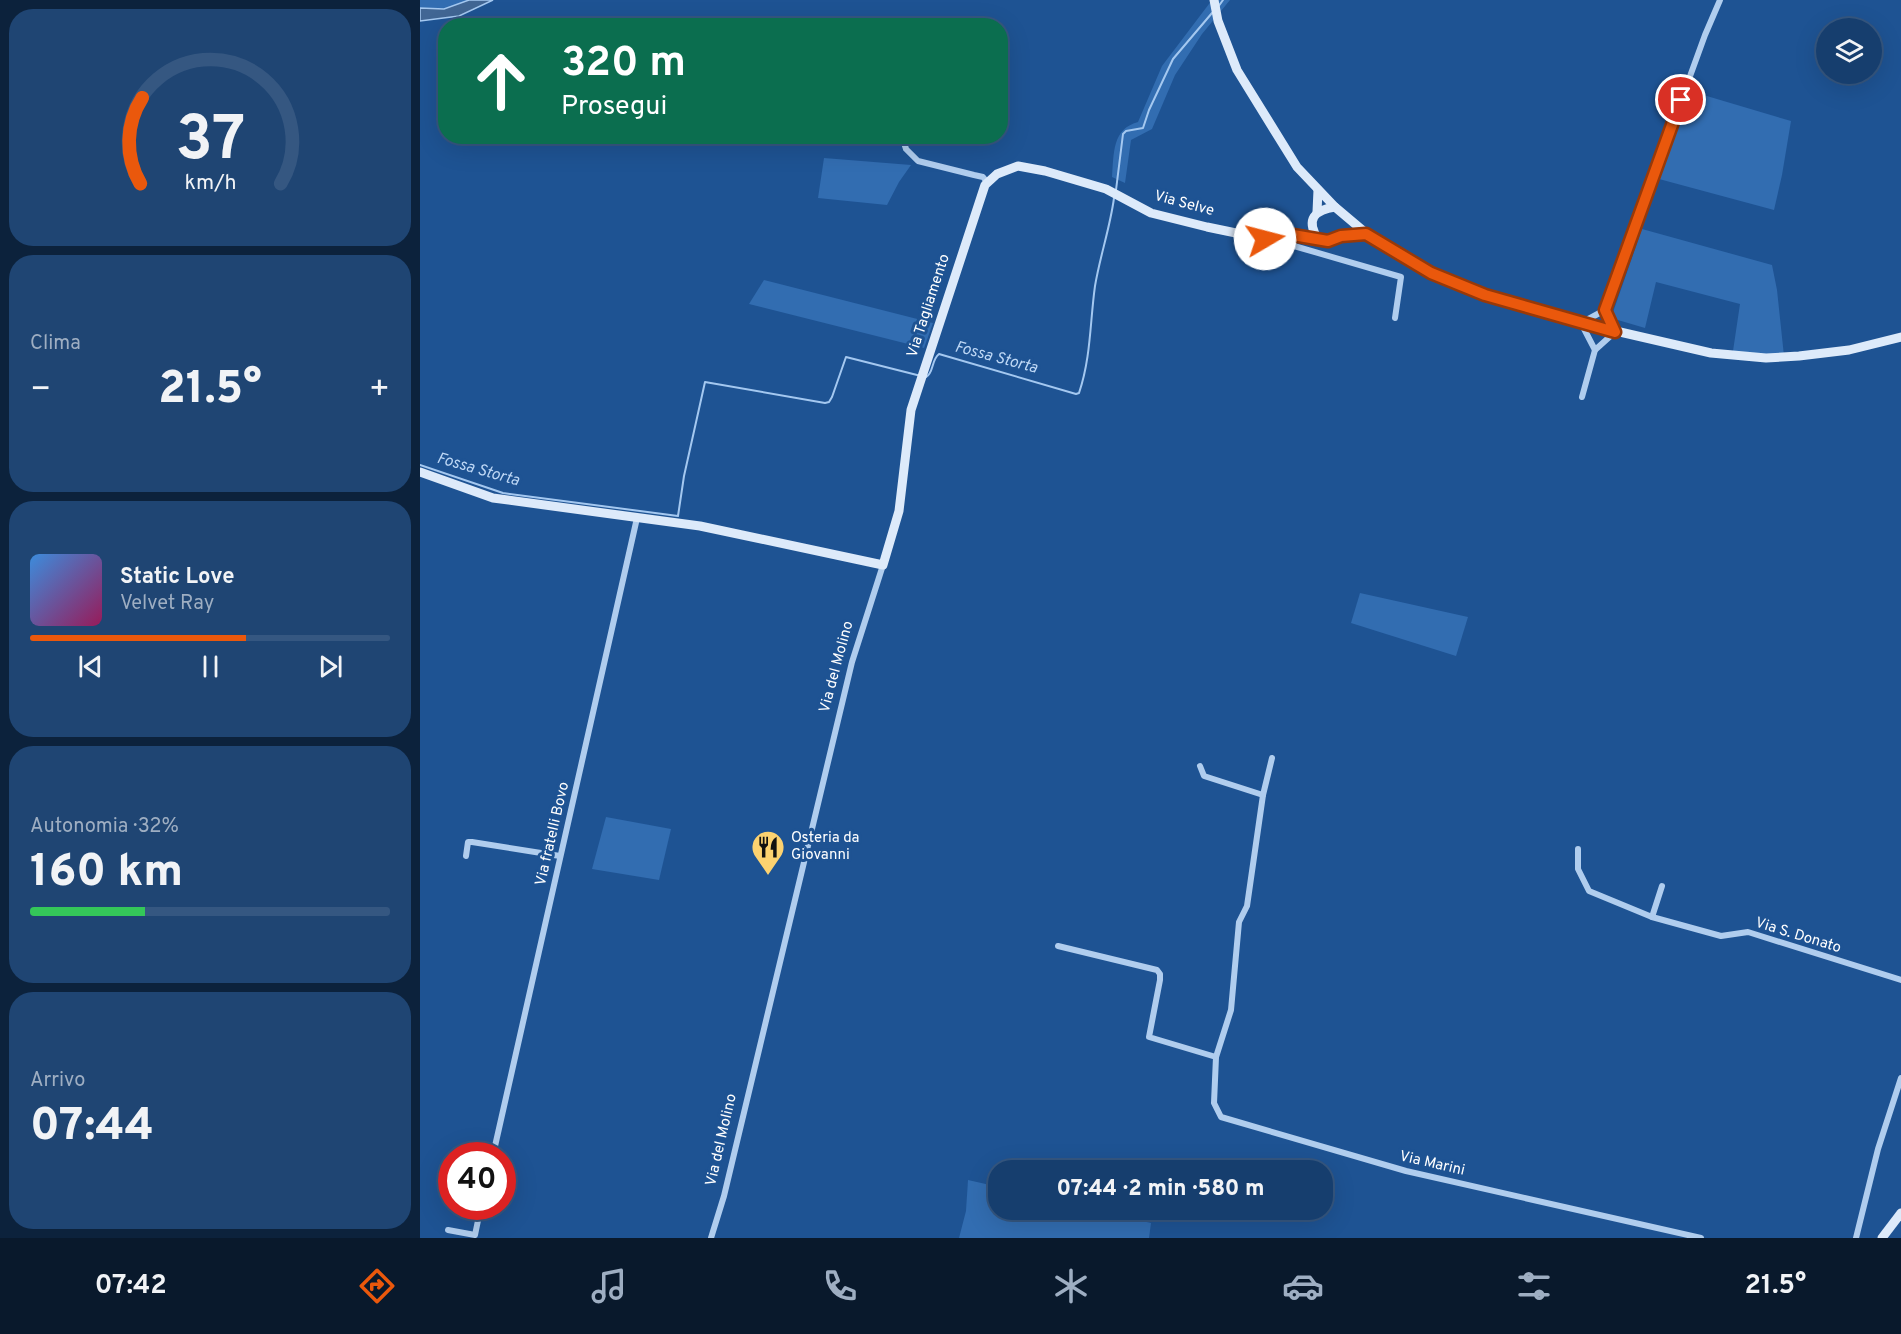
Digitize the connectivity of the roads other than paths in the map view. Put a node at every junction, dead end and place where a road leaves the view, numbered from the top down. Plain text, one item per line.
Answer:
1 (1214, 0) edge
2 (1720, 0) edge
3 (904, 144) edge
4 (987, 182) junction
5 (1318, 190) junction
6 (1335, 207) junction
7 (1317, 212) junction
8 (1345, 216) junction
9 (1312, 222) junction
10 (1366, 234) junction
11 (1293, 235) junction
12 (1341, 236) junction
13 (1318, 239) junction
14 (1605, 310) junction
15 (1395, 318) dead end
16 (1581, 324) junction
17 (1615, 332) junction
18 (1901, 338) edge
19 (1595, 350) junction
20 (1582, 397) dead end
21 (420, 472) edge
22 (637, 518) junction
23 (883, 565) junction
24 (1272, 758) dead end
25 (1200, 766) dead end
26 (1263, 795) junction
27 (1578, 849) dead end
28 (466, 856) dead end
29 (560, 856) junction
30 (1662, 886) dead end
31 (1652, 917) junction
32 (1058, 946) dead end
33 (1901, 980) edge
34 (1216, 1057) junction
35 (1901, 1078) edge
36 (496, 1142) edge
37 (1901, 1213) edge
38 (478, 1220) edge
39 (448, 1230) dead end
40 (711, 1238) edge
41 (1701, 1238) edge
42 (1856, 1238) edge
43 (1882, 1238) edge

1 - 5 street
2 - 14 street
3 - 4 street
4 - 11 street, Via Selve
4 - 23 street, Via Tagliamento
5 - 6 street
5 - 7 street, Via Selve
6 - 7 street
6 - 8 street
7 - 9 street, Via Selve
8 - 10 street
8 - 12 street
9 - 11 street, Via Selve
9 - 13 street
10 - 12 street, Via Selve
10 - 16 street
11 - 13 street, Via Selve
11 - 15 street
12 - 13 street, Via Selve
14 - 16 street
14 - 17 street
16 - 17 street
16 - 19 street
17 - 18 street
17 - 19 street
19 - 20 street
21 - 22 street
22 - 23 street
22 - 29 street, Via fratelli Bovo
23 - 40 street, Via del Molino
24 - 26 street, Via Marini
25 - 26 street
26 - 34 street, Via Marini
27 - 31 street, Via S. Donato
28 - 29 street
29 - 36 street, Via fratelli Bovo
30 - 31 street
31 - 33 street, Via S. Donato
32 - 34 street
34 - 41 street, Via Marini
35 - 42 street
37 - 43 street
38 - 39 street

